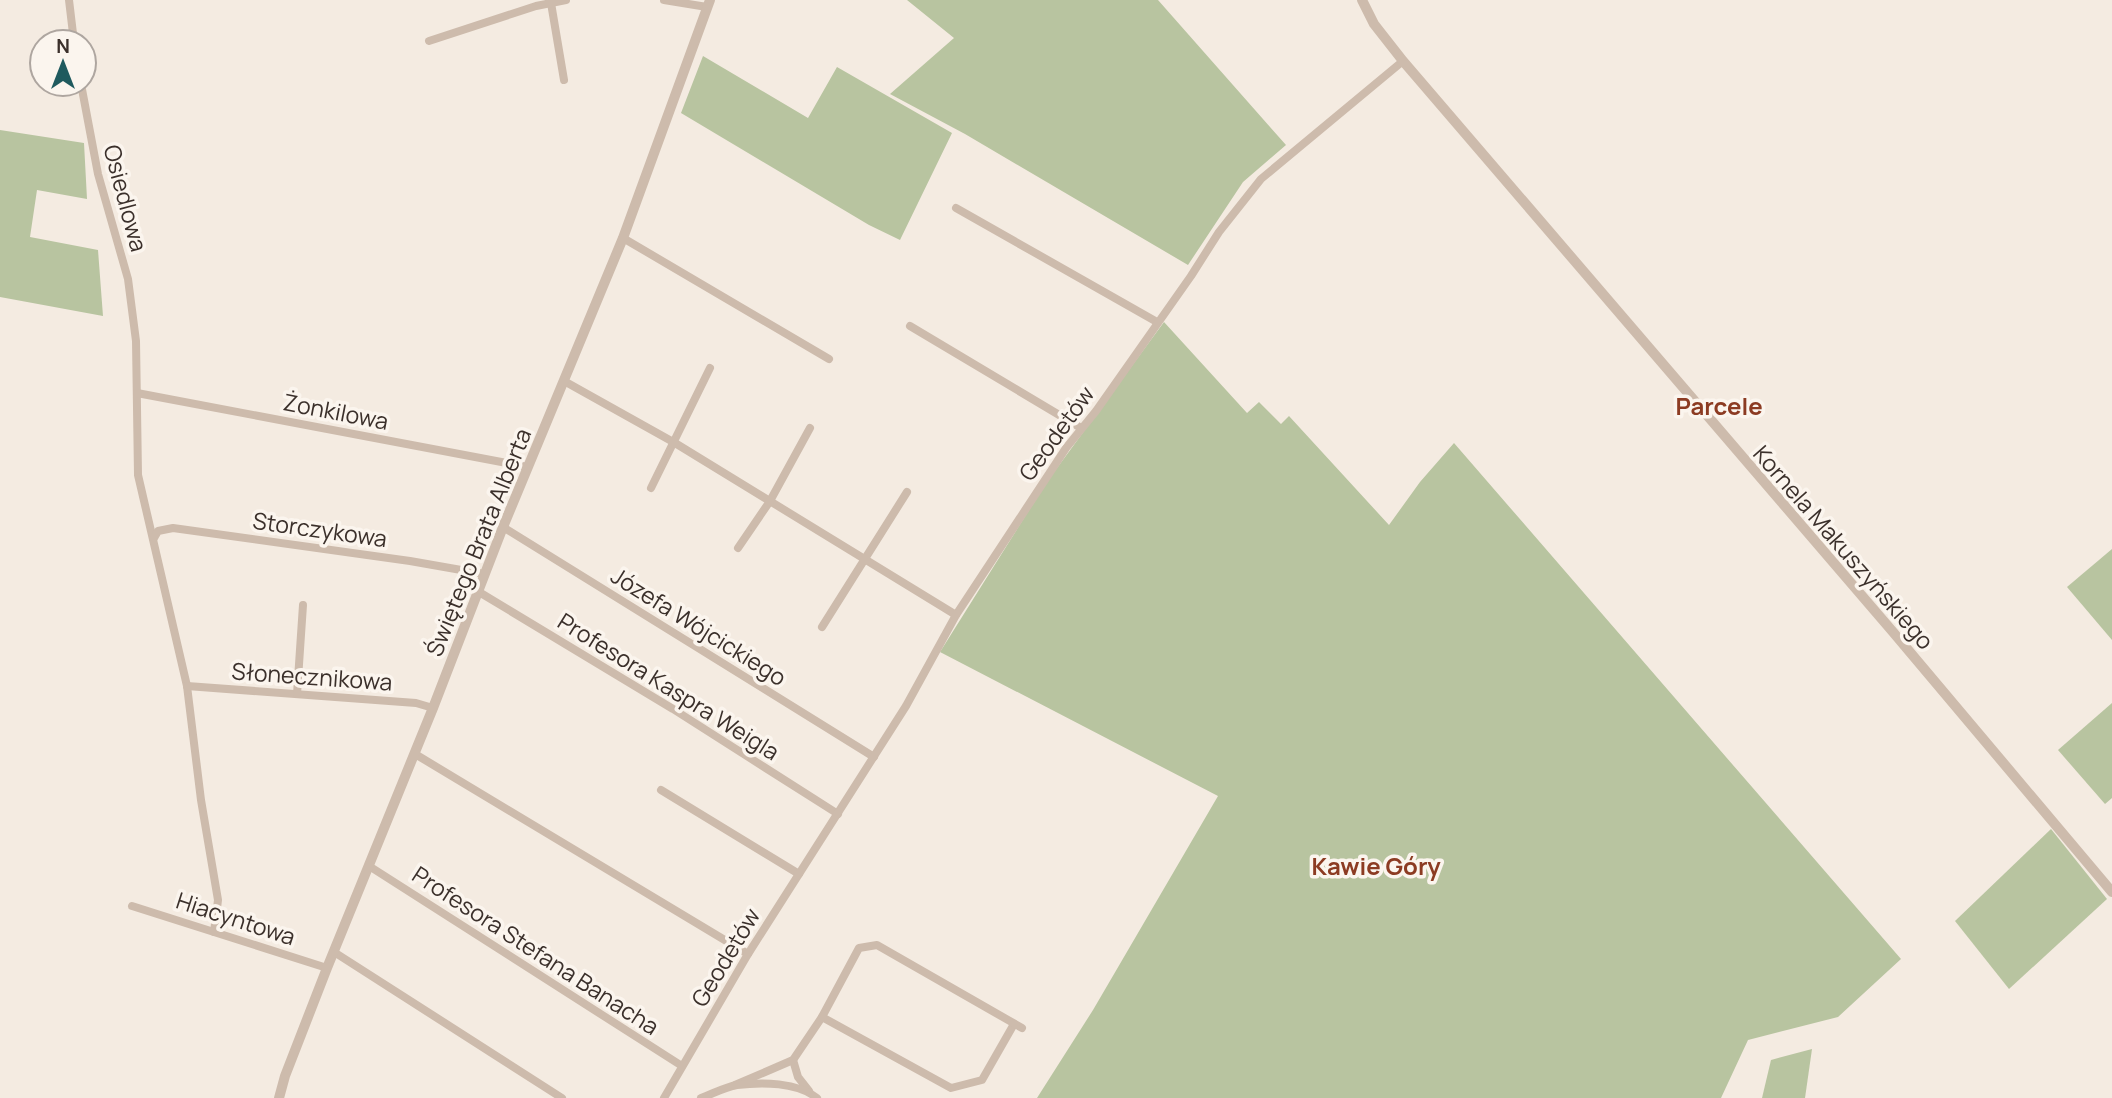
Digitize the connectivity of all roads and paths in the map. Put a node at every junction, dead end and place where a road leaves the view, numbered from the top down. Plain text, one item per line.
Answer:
1 (69, 0) edge
2 (566, 0) edge
3 (664, 0) edge
4 (1365, 2) edge
5 (551, 3) junction
6 (709, 3) edge
7 (72, 28) edge
8 (429, 41) dead end
9 (1403, 61) junction
10 (564, 80) dead end
11 (84, 98) edge
12 (956, 208) dead end
13 (623, 238) junction
14 (1157, 322) junction
15 (909, 326) dead end
16 (829, 359) dead end
17 (710, 368) dead end
18 (564, 381) junction
19 (137, 393) junction
20 (810, 428) dead end
21 (1081, 428) junction
22 (675, 443) junction
23 (528, 467) junction
24 (651, 488) dead end
25 (907, 492) dead end
26 (770, 501) junction
27 (503, 527) junction
28 (154, 538) junction
29 (738, 548) dead end
30 (863, 559) junction
31 (484, 574) junction
32 (478, 592) junction
33 (303, 605) dead end
34 (956, 615) junction
35 (822, 627) dead end
36 (187, 685) junction
37 (297, 694) junction
38 (433, 708) junction
39 (415, 754) junction
40 (874, 757) junction
41 (661, 790) dead end
42 (838, 814) junction
43 (369, 866) junction
44 (799, 874) junction
45 (2112, 892) edge
46 (132, 906) dead end
47 (215, 932) junction
48 (334, 952) junction
49 (748, 954) junction
50 (327, 968) junction
51 (822, 1017) junction
52 (793, 1060) junction
53 (682, 1066) junction
54 (735, 1085) junction
55 (809, 1091) junction
56 (279, 1098) edge
57 (562, 1098) edge
58 (664, 1098) edge
59 (701, 1098) edge
60 (817, 1098) edge

1 - 7 street
2 - 5 street
3 - 6 street
4 - 9 street, Kornela Makuszyńskiego
5 - 8 street
5 - 10 street
6 - 13 street, Świętego Brata Alberta
9 - 14 street, Geodetów
9 - 45 street, Kornela Makuszyńskiego
11 - 19 street, Osiedlowa
12 - 14 street
13 - 16 street
13 - 18 street, Świętego Brata Alberta
14 - 21 street, Geodetów
15 - 21 street
17 - 22 street
18 - 22 street
18 - 23 street, Świętego Brata Alberta
19 - 23 street, Żonkilowa
19 - 28 street, Osiedlowa
20 - 26 street
21 - 34 street, Geodetów
22 - 24 street
22 - 26 street
23 - 27 street, Świętego Brata Alberta
25 - 30 street
26 - 29 street
26 - 30 street
27 - 31 street, Świętego Brata Alberta
27 - 40 street, Józefa Wójcickiego
28 - 31 street, Storczykowa
28 - 36 street, Osiedlowa
30 - 34 street
30 - 35 street
31 - 32 street, Świętego Brata Alberta
32 - 38 street, Świętego Brata Alberta
32 - 42 street, Profesora Kaspra Weigla
33 - 37 street
34 - 40 street, Geodetów
36 - 37 street, Słonecznikowa
36 - 47 street, Osiedlowa
37 - 38 street, Słonecznikowa
38 - 39 street, Świętego Brata Alberta
39 - 43 street, Świętego Brata Alberta
39 - 49 street
40 - 42 street, Geodetów
41 - 44 street
42 - 44 street, Geodetów
43 - 48 street, Świętego Brata Alberta
43 - 53 street, Profesora Stefana Banacha
44 - 49 street, Geodetów
46 - 47 street, Hiacyntowa
47 - 50 street, Hiacyntowa
48 - 50 street, Świętego Brata Alberta
48 - 57 street
49 - 53 street, Geodetów
50 - 56 street, Świętego Brata Alberta
51 - 51 street
51 - 52 street
52 - 54 street
52 - 55 street
53 - 58 street, Geodetów
54 - 55 street
54 - 59 street
55 - 60 street

